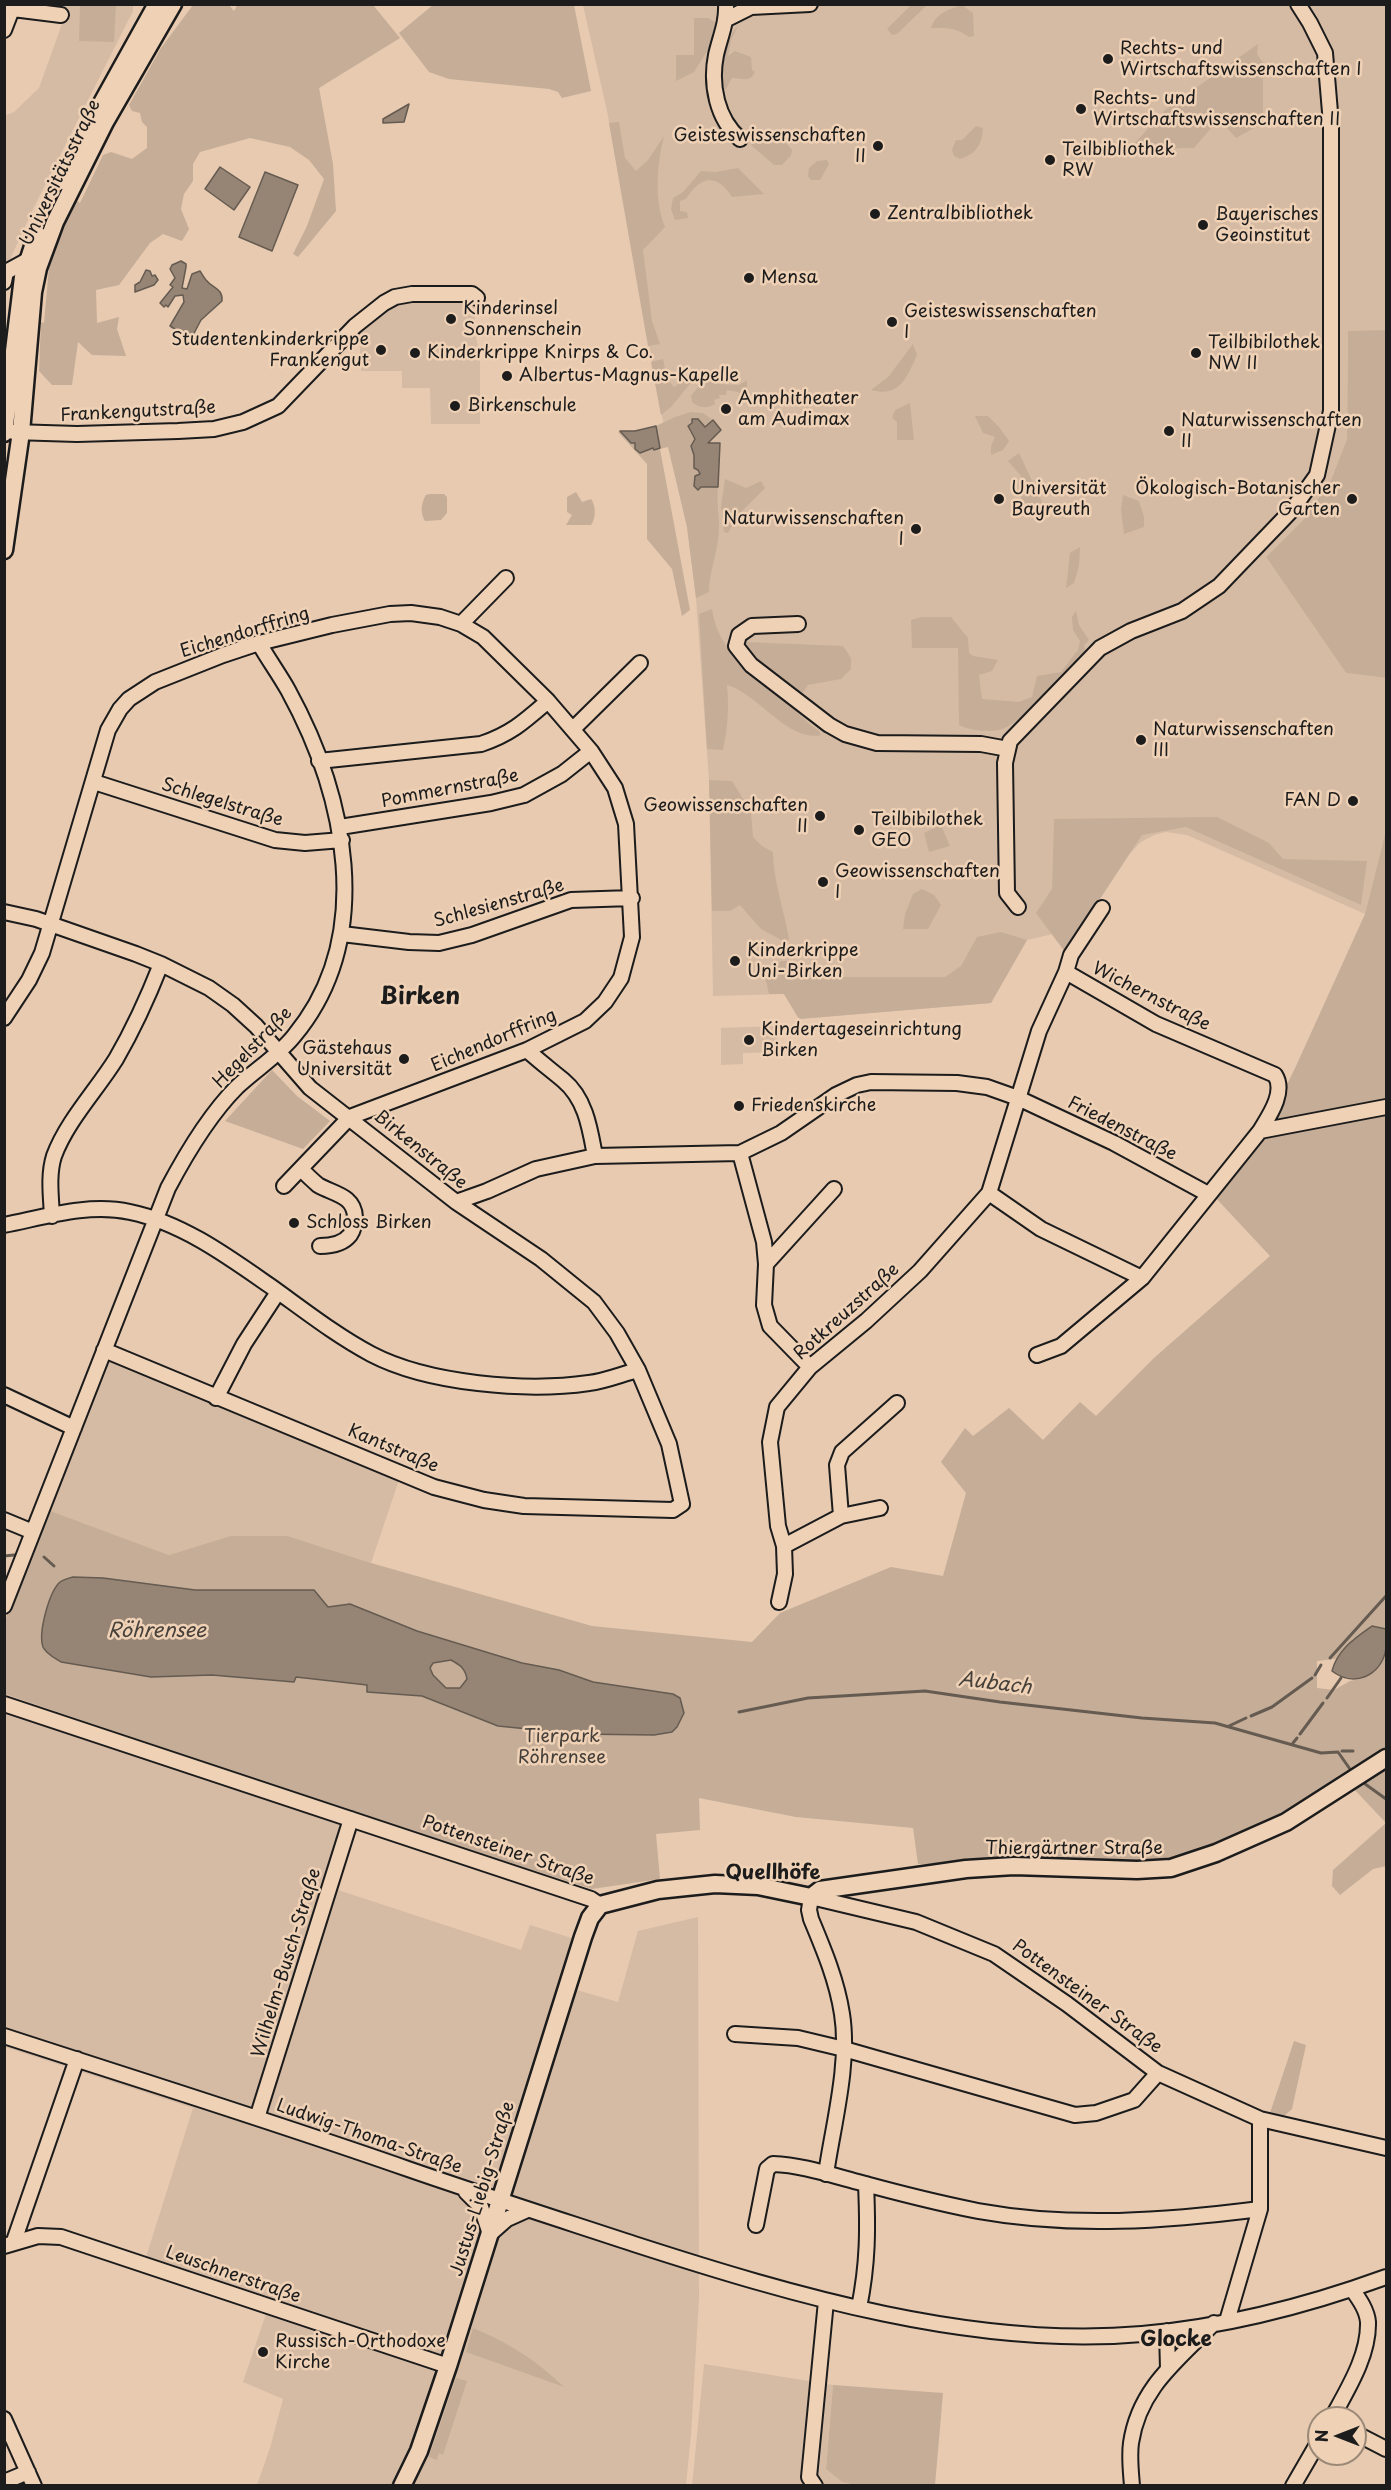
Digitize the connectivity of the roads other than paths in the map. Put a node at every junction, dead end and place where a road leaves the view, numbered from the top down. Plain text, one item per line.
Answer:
1 (157, 4) edge
2 (172, 4) edge
3 (810, 4) edge
4 (1298, 4) edge
5 (14, 7) edge
6 (727, 12) edge
7 (61, 15) dead end
8 (4, 30) edge
9 (740, 139) dead end
10 (28, 260) junction
11 (5, 275) edge
12 (477, 298) dead end
13 (10, 432) edge
14 (4, 550) edge
15 (506, 578) dead end
16 (461, 624) junction
17 (798, 624) dead end
18 (259, 643) junction
19 (640, 663) dead end
20 (548, 701) junction
21 (573, 729) junction
22 (1008, 749) junction
23 (591, 751) junction
24 (319, 761) junction
25 (94, 782) junction
26 (341, 834) junction
27 (632, 898) junction
28 (4, 903) edge
29 (1018, 906) dead end
30 (1102, 908) dead end
31 (4, 912) edge
32 (36, 919) junction
33 (50, 924) junction
34 (342, 934) junction
35 (161, 964) junction
36 (1066, 972) junction
37 (4, 1018) edge
38 (527, 1050) junction
39 (278, 1053) junction
40 (1018, 1098) junction
41 (1386, 1107) edge
42 (350, 1117) junction
43 (1260, 1131) junction
44 (740, 1153) junction
45 (595, 1156) junction
46 (301, 1169) junction
47 (284, 1186) dead end
48 (834, 1189) dead end
49 (990, 1193) junction
50 (1208, 1194) junction
51 (456, 1202) junction
52 (52, 1216) junction
53 (155, 1220) junction
54 (4, 1225) edge
55 (320, 1246) dead end
56 (766, 1264) junction
57 (1142, 1278) junction
58 (278, 1292) junction
59 (104, 1350) junction
60 (1037, 1355) dead end
61 (810, 1367) junction
62 (638, 1370) junction
63 (4, 1395) edge
64 (216, 1398) junction
65 (897, 1403) dead end
66 (74, 1428) junction
67 (682, 1504) joint
68 (880, 1508) dead end
69 (841, 1516) junction
70 (4, 1520) edge
71 (33, 1532) junction
72 (784, 1546) junction
73 (779, 1602) dead end
74 (4, 1606) edge
75 (4, 1704) edge
76 (1386, 1758) edge
77 (351, 1819) junction
78 (811, 1897) junction
79 (600, 1905) junction
80 (735, 2034) dead end
81 (4, 2036) edge
82 (844, 2049) junction
83 (77, 2059) junction
84 (1158, 2073) junction
85 (257, 2118) junction
86 (1260, 2119) junction
87 (1386, 2148) edge
88 (826, 2174) junction
89 (866, 2184) junction
90 (459, 2187) junction
91 (499, 2201) junction
92 (1260, 2209) junction
93 (527, 2210) junction
94 (756, 2224) dead end
95 (490, 2234) junction
96 (9, 2244) edge
97 (1386, 2277) edge
98 (1352, 2289) junction
99 (826, 2301) junction
100 (859, 2308) junction
101 (1221, 2322) junction
102 (1167, 2331) junction
103 (448, 2366) junction
104 (1168, 2369) junction
105 (1338, 2406) edge
106 (4, 2419) edge
107 (1367, 2439) edge
108 (1386, 2449) edge
109 (1307, 2462) edge
110 (28, 2472) junction
111 (4, 2482) edge
112 (34, 2486) edge
113 (402, 2486) edge
114 (815, 2486) edge
115 (1132, 2486) edge
116 (1293, 2486) edge

1 - 10 main road, Universitätsstraße
2 - 13 main road, Universitätsstraße
3 - 6 street
4 - 22 street
5 - 7 street
5 - 8 street
6 - 9 street
10 - 11 street
10 - 13 main road, Universitätsstraße
12 - 13 street, Frankengutstraße
13 - 14 main road, Universitätsstraße
15 - 16 street
16 - 18 street, Eichendorffring
16 - 20 street, Eichendorffring
17 - 22 street
18 - 24 street, Hegelstraße
18 - 25 street, Eichendorffring
19 - 21 street
20 - 21 street, Eichendorffring
20 - 24 street
21 - 23 street, Eichendorffring
22 - 29 street
23 - 26 street, Pommernstraße
23 - 27 street, Eichendorffring
24 - 26 street, Hegelstraße
25 - 26 street, Schlegelstraße
25 - 33 street, Eichendorffring
26 - 34 street, Hegelstraße
27 - 34 street, Schlesienstraße
27 - 38 street, Eichendorffring
28 - 32 street, Birkenstraße
30 - 36 street, Wichernstraße
31 - 32 street, Birkenstraße
32 - 33 street, Birkenstraße
33 - 35 street, Birkenstraße
33 - 37 street, Eichendorffring
34 - 39 street, Hegelstraße
35 - 39 street, Birkenstraße
35 - 52 street
36 - 40 street
36 - 43 street, Wichernstraße
38 - 42 street, Eichendorffring
38 - 45 street
39 - 42 street, Birkenstraße
39 - 53 street, Hegelstraße
40 - 44 street, Friedenstraße
40 - 49 street, Rotkreuzstraße
40 - 50 street, Friedenstraße
41 - 43 street
42 - 46 street
42 - 51 street, Birkenstraße
43 - 50 street
44 - 45 street, Friedenstraße
44 - 56 street
45 - 51 street, Friedenstraße
46 - 47 street
46 - 55 street
48 - 56 street
49 - 57 street
49 - 61 street, Rotkreuzstraße
50 - 57 street
51 - 62 street, Birkenstraße
52 - 53 street
52 - 54 street
53 - 58 street
53 - 59 street, Hegelstraße
56 - 61 street
57 - 60 street
58 - 62 street
58 - 64 street
59 - 64 street, Kantstraße
59 - 66 street, Hegelstraße
61 - 72 street, Rotkreuzstraße
62 - 67 street, Birkenstraße
63 - 66 street
64 - 67 street, Kantstraße
65 - 69 street
66 - 71 street, Hegelstraße
68 - 69 street
69 - 72 street
70 - 71 street
71 - 74 street, Hegelstraße
72 - 73 street
75 - 77 street, Pottensteiner Straße
76 - 78 main road, Thiergärtner Straße
77 - 79 street, Pottensteiner Straße
77 - 85 street, Wilhelm-Busch-Straße
78 - 79 main road, Pottensteiner Straße
78 - 82 street
78 - 84 street, Pottensteiner Straße
79 - 91 main road, Justus-Liebig-Straße
80 - 82 street
81 - 83 street, Ludwig-Thoma-Straße
82 - 84 street
82 - 88 street
83 - 85 street, Ludwig-Thoma-Straße
83 - 96 street
84 - 86 street, Pottensteiner Straße
85 - 90 street, Ludwig-Thoma-Straße
86 - 87 street, Pottensteiner Straße
86 - 92 street
88 - 89 street
88 - 94 street
89 - 92 street
89 - 100 street
90 - 91 street, Ludwig-Thoma-Straße
90 - 95 street
91 - 93 street, Ludwig-Thoma-Straße
91 - 95 main road, Justus-Liebig-Straße
92 - 101 street
93 - 95 street
93 - 99 street, Ludwig-Thoma-Straße
95 - 103 main road, Justus-Liebig-Straße
96 - 103 street, Leuschnerstraße
97 - 98 street, Ludwig-Thoma-Straße
98 - 101 street, Ludwig-Thoma-Straße
98 - 105 street
99 - 100 street, Ludwig-Thoma-Straße
99 - 114 street
100 - 102 street, Ludwig-Thoma-Straße
101 - 102 street, Ludwig-Thoma-Straße
101 - 104 street
102 - 104 street
103 - 113 main road, Justus-Liebig-Straße
104 - 115 street
106 - 110 street
107 - 108 street
109 - 116 street
110 - 111 street
110 - 112 street

